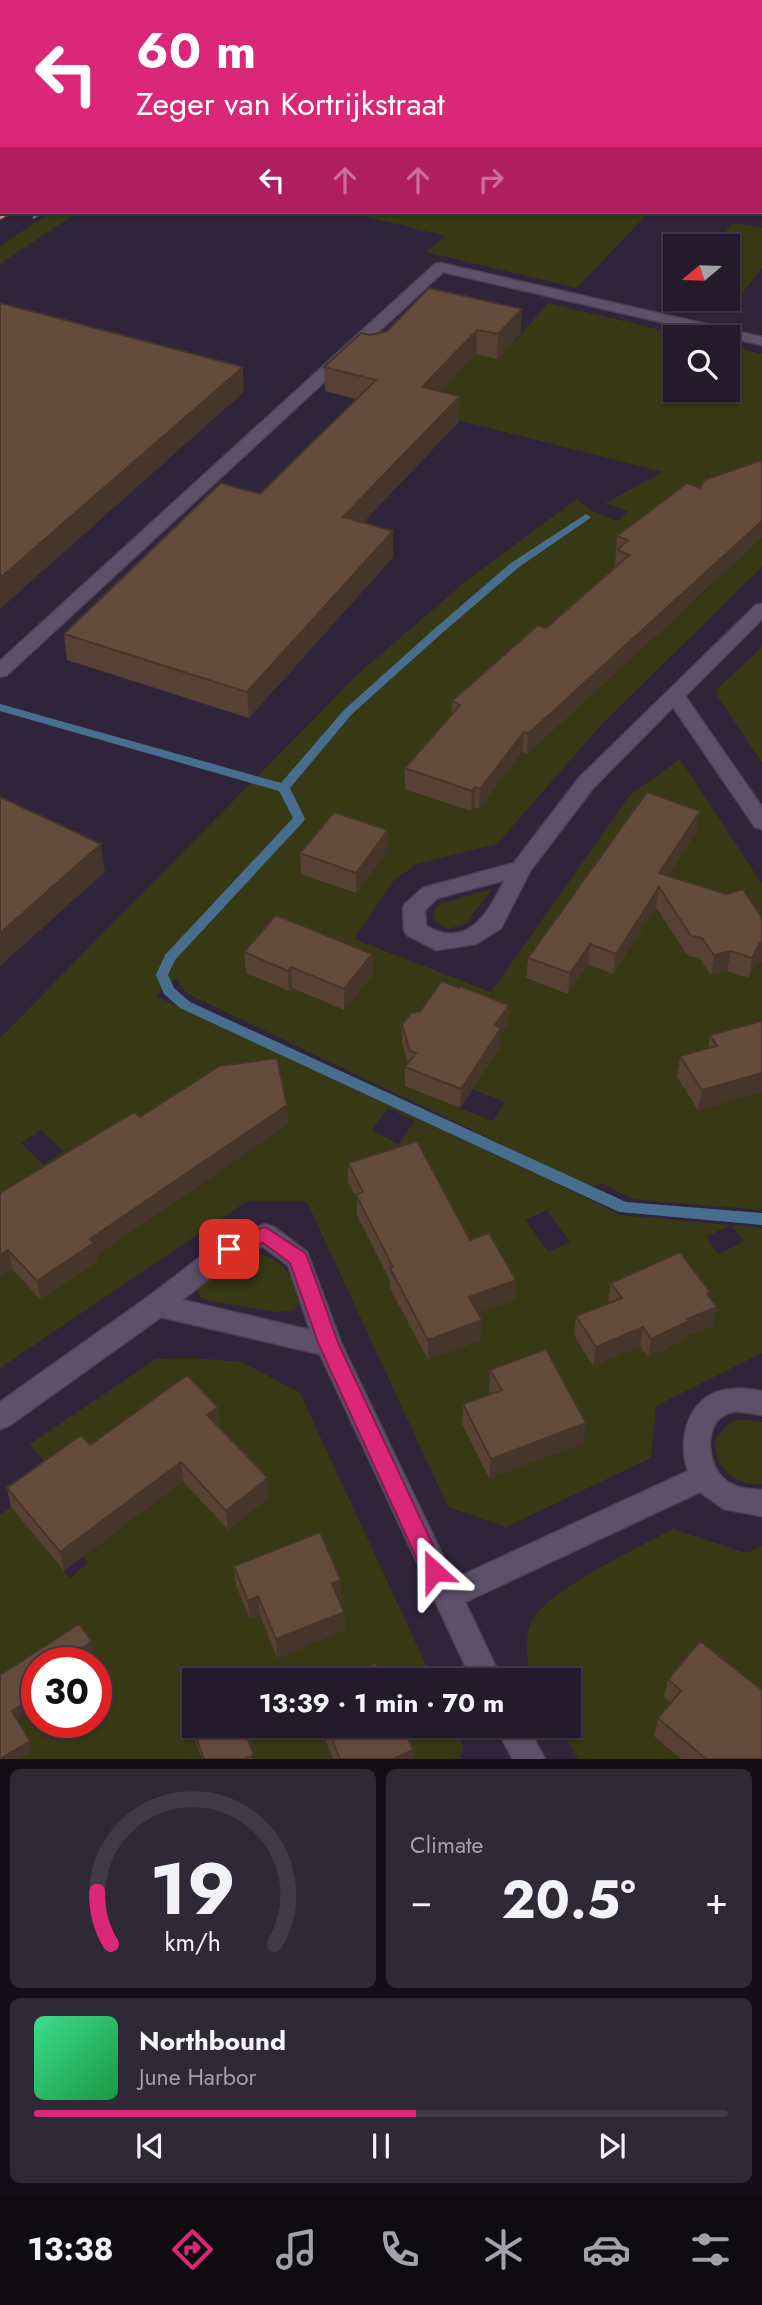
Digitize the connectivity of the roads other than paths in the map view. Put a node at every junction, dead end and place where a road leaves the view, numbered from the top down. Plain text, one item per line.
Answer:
1 (762, 341) edge
2 (762, 609) edge
3 (0, 671) edge
4 (676, 696) junction
5 (762, 822) edge
6 (521, 867) junction
7 (157, 1305) junction
8 (329, 1345) junction
9 (762, 1403) edge
10 (0, 1417) edge
11 (704, 1477) junction
12 (762, 1503) edge
13 (446, 1597) junction
14 (481, 1668) edge
15 (517, 1738) edge
16 (530, 1759) edge

1 - 3 street
2 - 4 street
4 - 5 street
4 - 6 street
6 - 6 street
7 - 8 street
7 - 8 street
7 - 10 street
8 - 13 street
9 - 11 street
11 - 12 street
11 - 13 street
13 - 14 street
15 - 16 street

